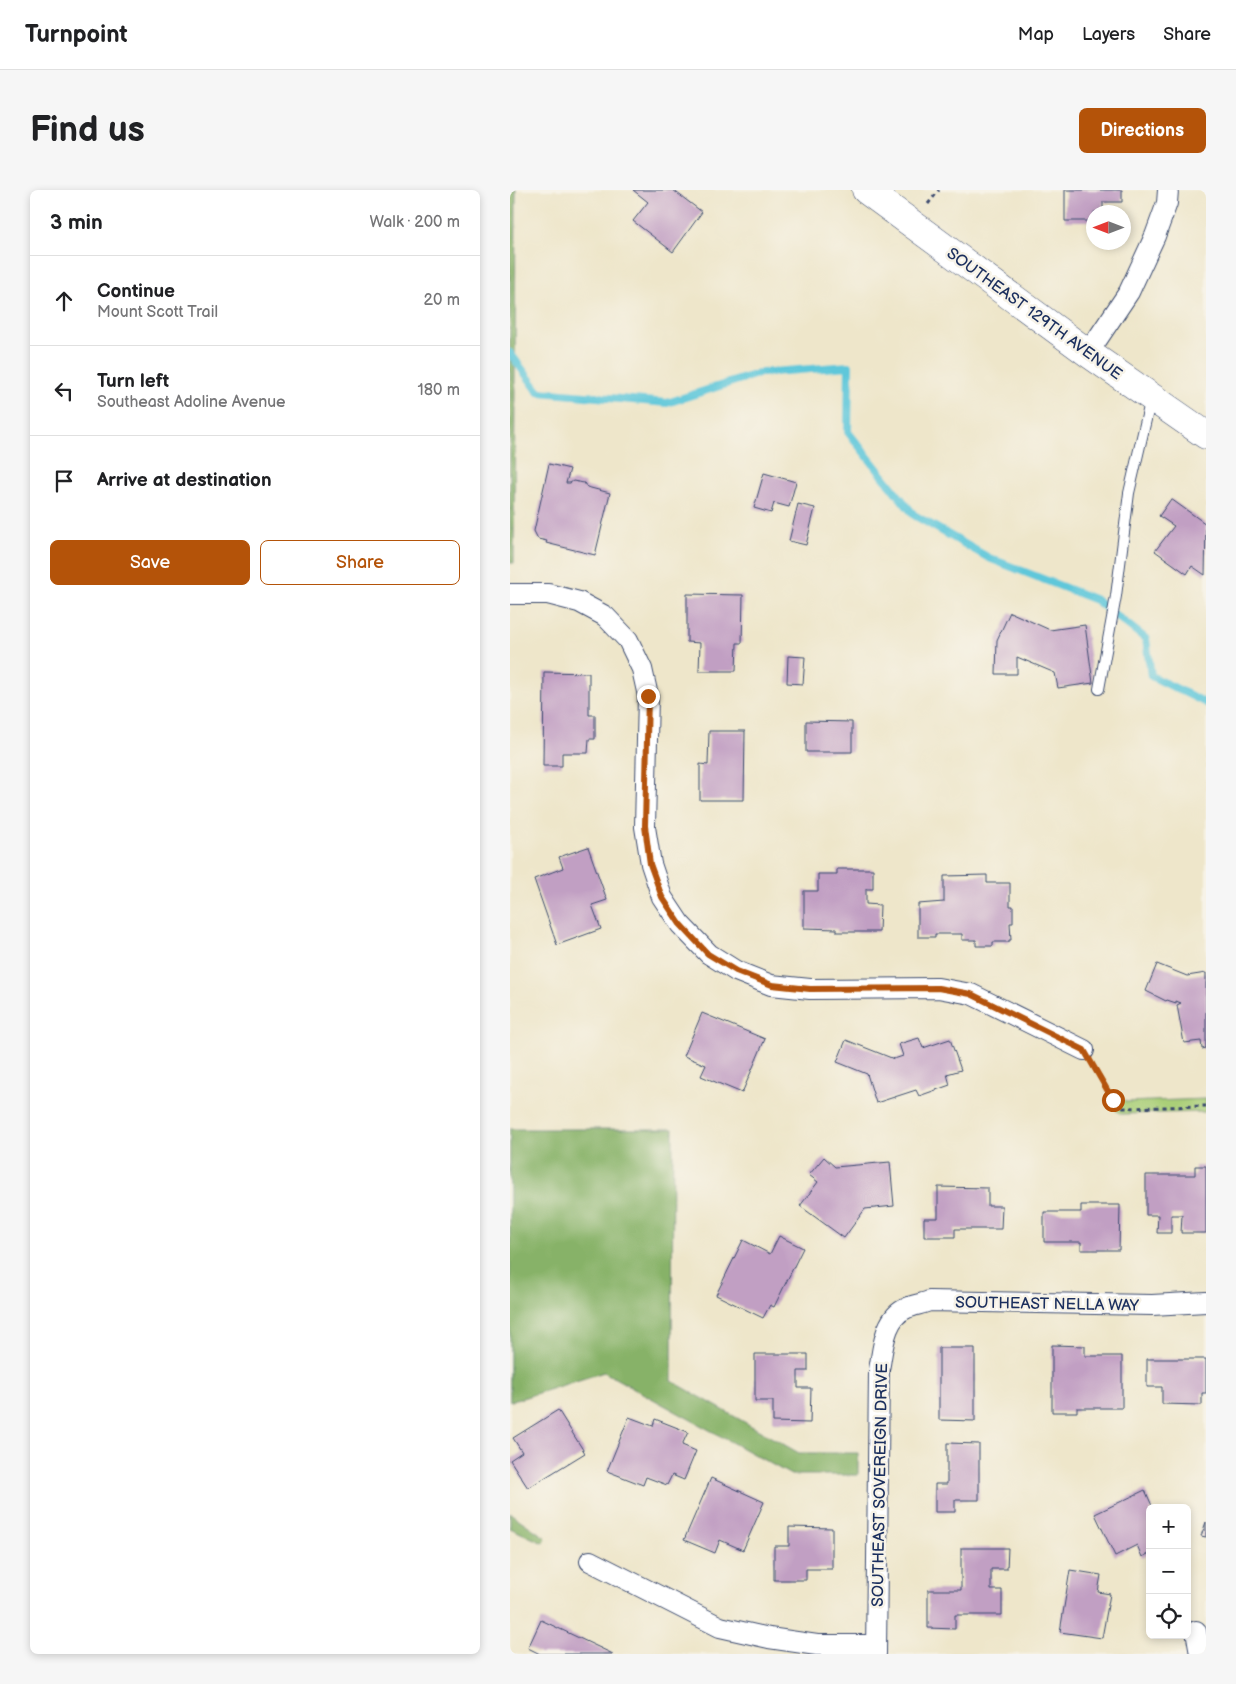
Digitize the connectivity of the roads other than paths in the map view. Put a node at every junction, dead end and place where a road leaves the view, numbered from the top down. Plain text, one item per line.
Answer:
1 (866, 190) edge
2 (1168, 190) edge
3 (1088, 353) junction
4 (1151, 397) junction
5 (1206, 435) edge
6 (510, 594) edge
7 (1099, 689) dead end
8 (1084, 1050) road end
9 (1206, 1302) edge
10 (893, 1319) joint
11 (590, 1560) dead end
12 (1196, 1631) dead end
13 (876, 1649) edge
14 (1200, 1654) edge

1 - 3 main road, SOUTHEAST 129TH AVENUE
2 - 3 street
3 - 4 main road, SOUTHEAST 129TH AVENUE
4 - 5 main road, SOUTHEAST 129TH AVENUE
4 - 7 lane
6 - 8 street
9 - 10 street, SOUTHEAST NELLA WAY
10 - 13 street, SOUTHEAST SOVEREIGN DRIVE
11 - 13 street
12 - 14 street

